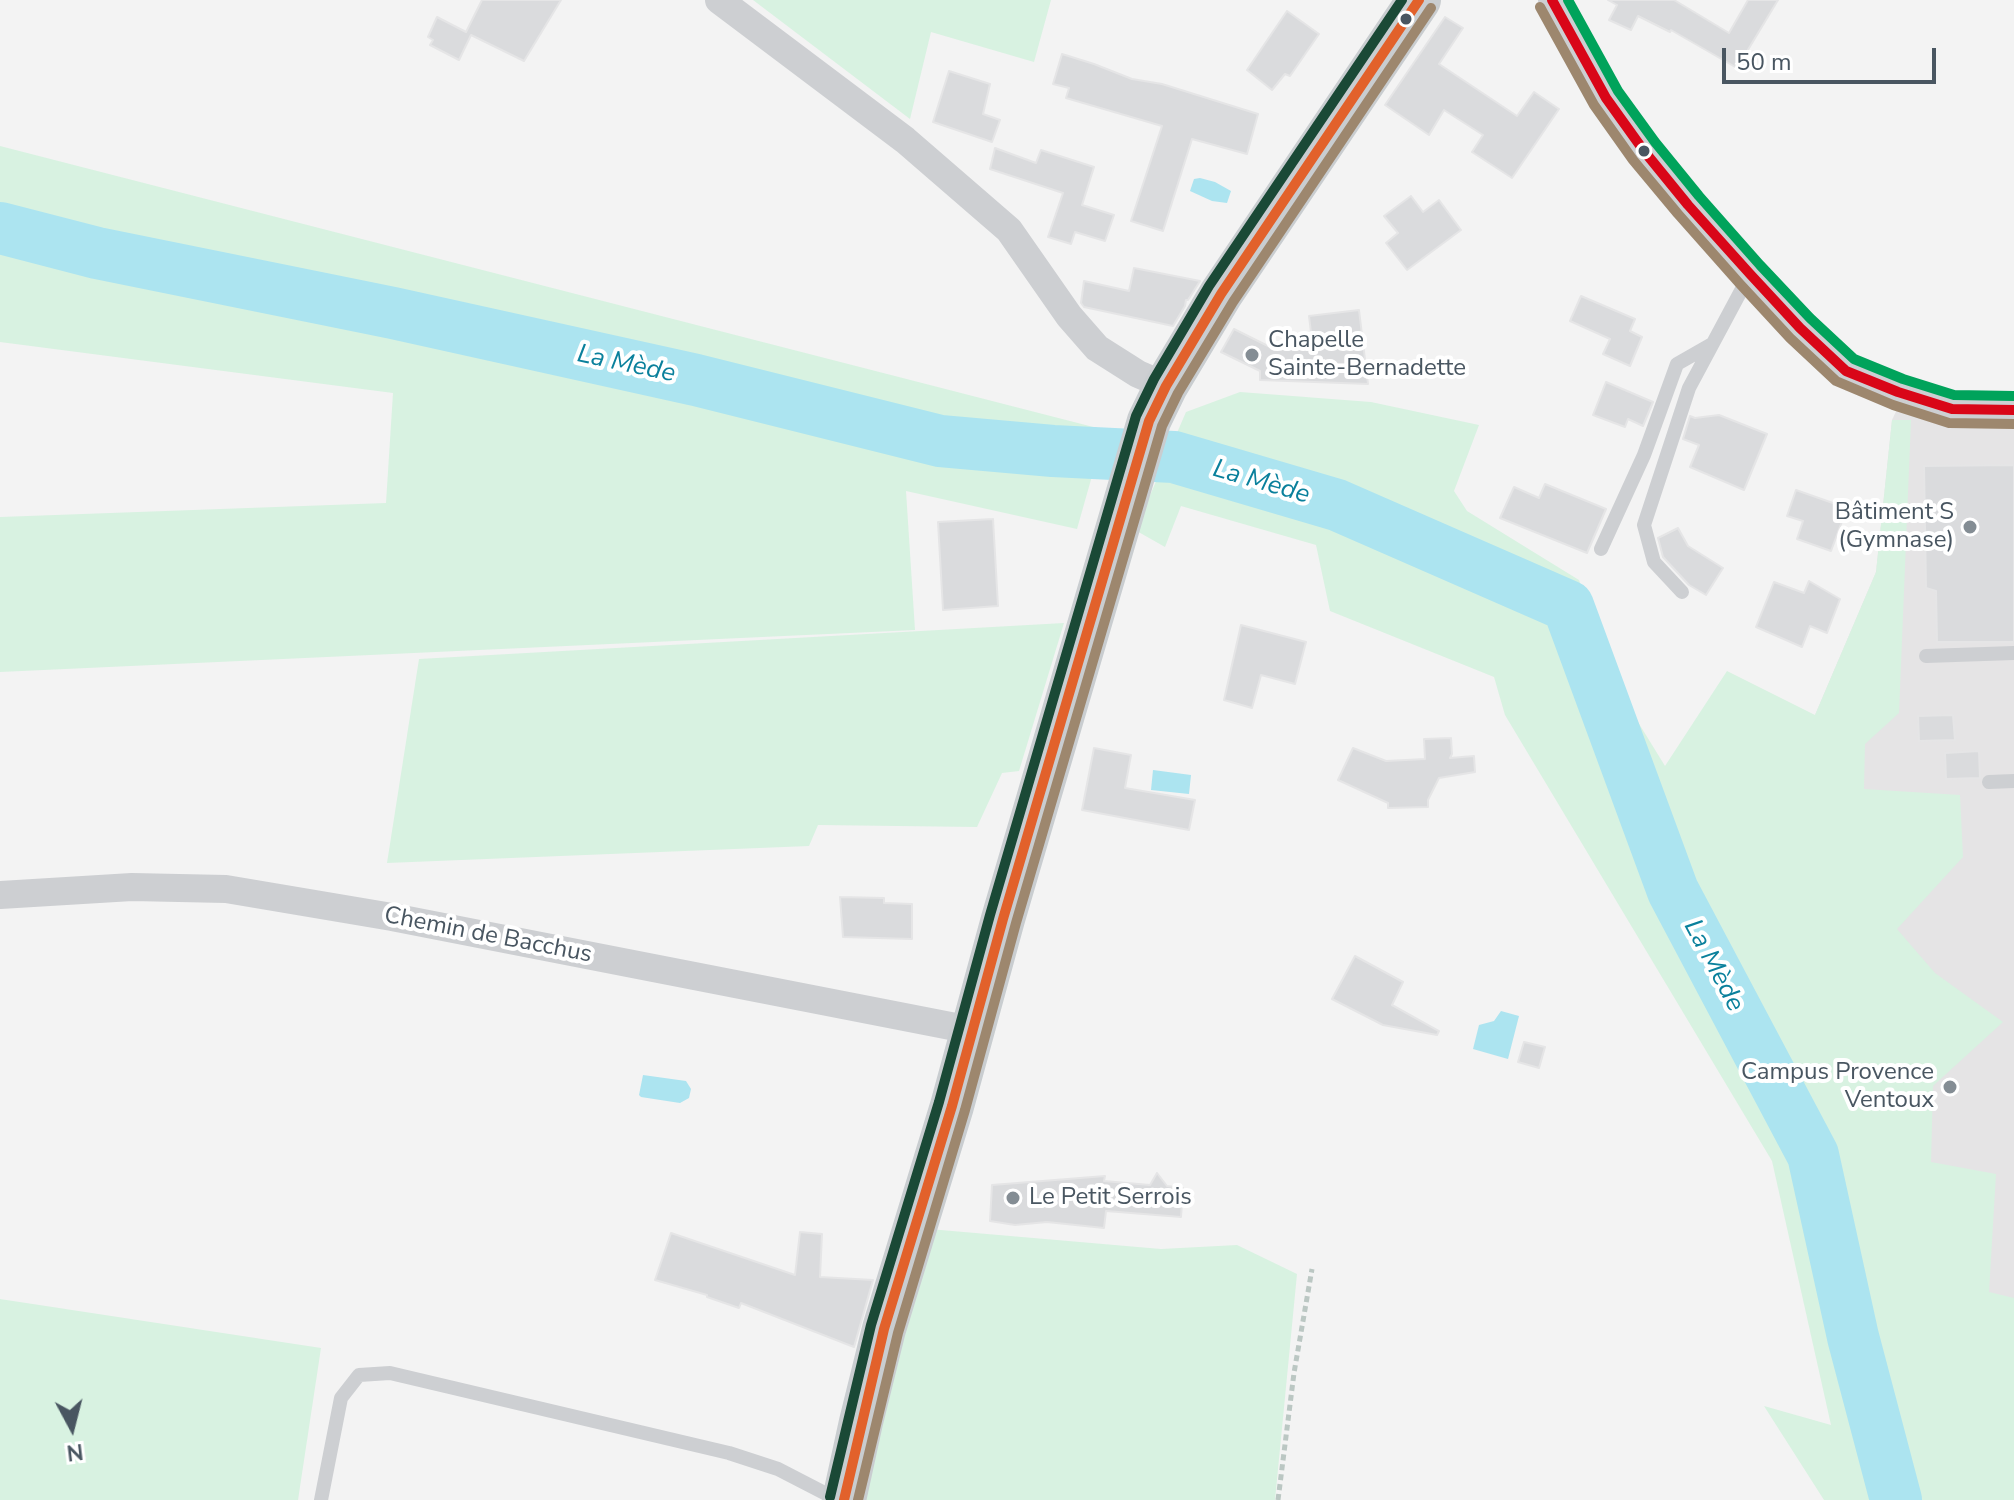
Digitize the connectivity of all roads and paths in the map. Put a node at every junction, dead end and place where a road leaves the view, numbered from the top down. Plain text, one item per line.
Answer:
1 (719, 0) edge
2 (1419, 0) edge
3 (1552, 0) edge
4 (1750, 274) junction
5 (1713, 343) junction
6 (1157, 404) junction
7 (2014, 410) edge
8 (1601, 549) dead end
9 (1682, 592) dead end
10 (2014, 653) edge
11 (1926, 656) dead end
12 (2014, 781) edge
13 (1989, 782) dead end
14 (0, 895) edge
15 (971, 1030) junction
16 (1312, 1269) dead end
17 (321, 1500) edge
18 (841, 1500) edge
19 (1278, 1500) edge

1 - 6 street
2 - 6 main road
3 - 4 street
4 - 5 lane
4 - 7 street
5 - 8 lane
5 - 9 lane
6 - 15 main road
10 - 11 lane
12 - 13 lane
14 - 15 street, Chemin de Bacchus
15 - 18 main road
16 - 19 path
17 - 18 lane

